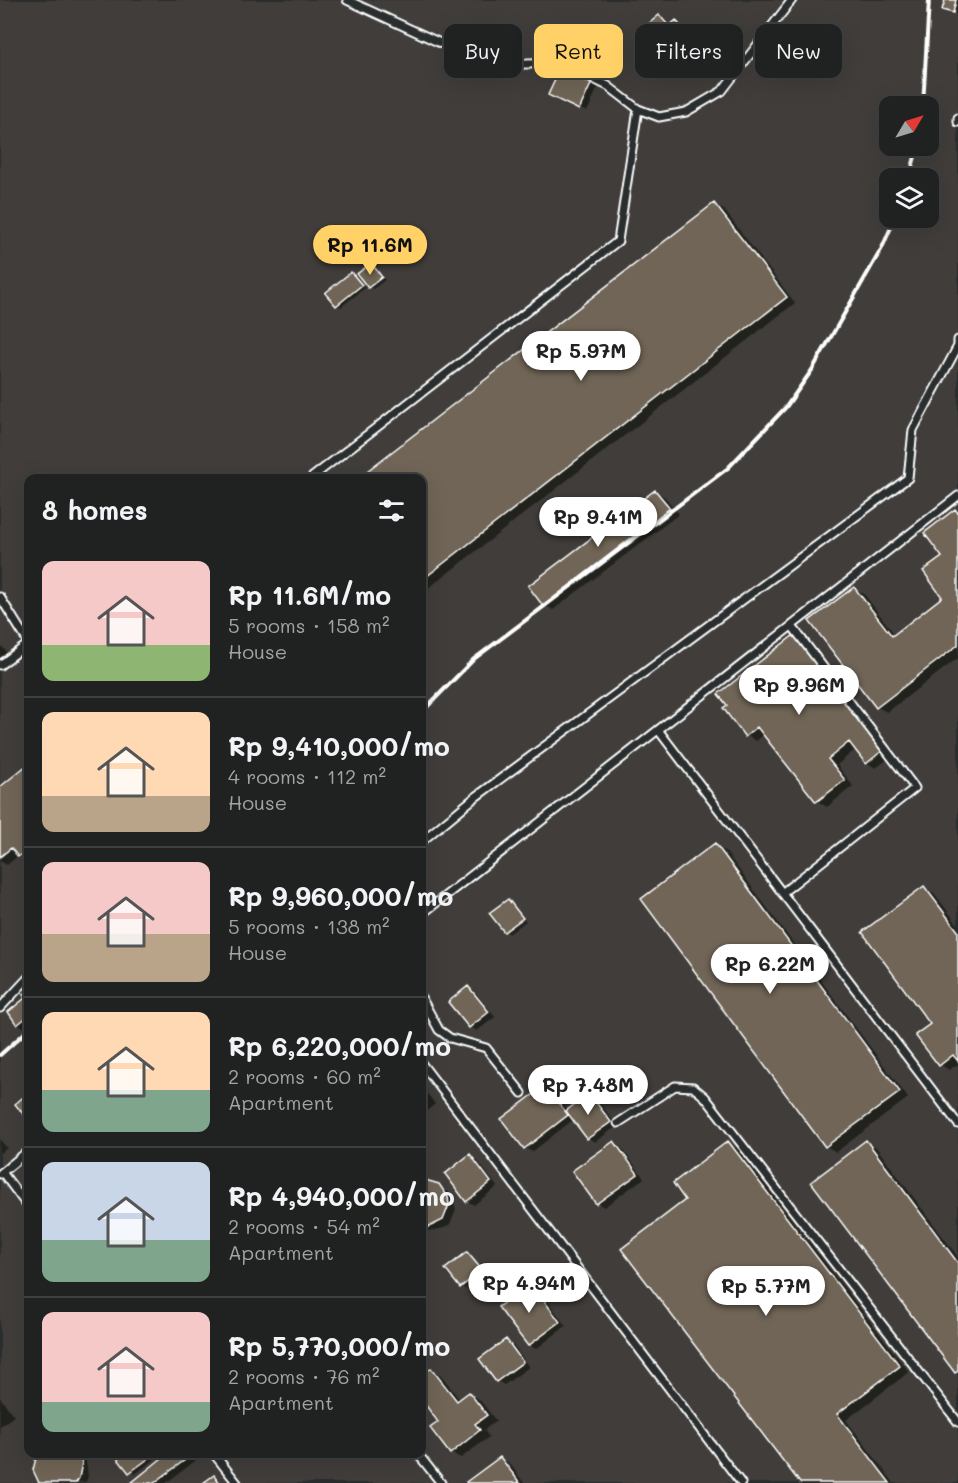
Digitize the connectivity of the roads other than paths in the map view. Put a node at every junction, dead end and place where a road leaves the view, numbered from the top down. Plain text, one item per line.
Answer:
1 (347, 0) edge
2 (792, 0) edge
3 (638, 109) junction
4 (958, 340) edge
5 (316, 474) edge
6 (958, 496) edge
7 (0, 597) edge
8 (792, 626) junction
9 (24, 636) edge
10 (24, 646) edge
11 (0, 665) edge
12 (659, 731) junction
13 (426, 839) edge
14 (782, 893) junction
15 (426, 911) edge
16 (24, 982) edge
17 (426, 1006) edge
18 (0, 1008) edge
19 (426, 1069) edge
20 (522, 1093) dead end
21 (618, 1123) dead end
22 (958, 1124) edge
23 (24, 1154) edge
24 (1, 1173) edge
25 (24, 1202) edge
26 (958, 1422) edge
27 (217, 1458) edge
28 (421, 1458) edge
29 (237, 1483) edge
30 (441, 1483) edge
31 (741, 1483) edge

1 - 3 lane
2 - 3 lane
3 - 5 lane
4 - 13 lane
6 - 8 lane
7 - 9 lane
8 - 12 lane
8 - 14 lane
10 - 11 lane
12 - 14 lane
12 - 15 lane
14 - 22 lane
16 - 18 lane
17 - 20 lane
19 - 31 lane
21 - 26 lane
23 - 24 lane
24 - 25 lane
27 - 29 lane
28 - 30 lane

